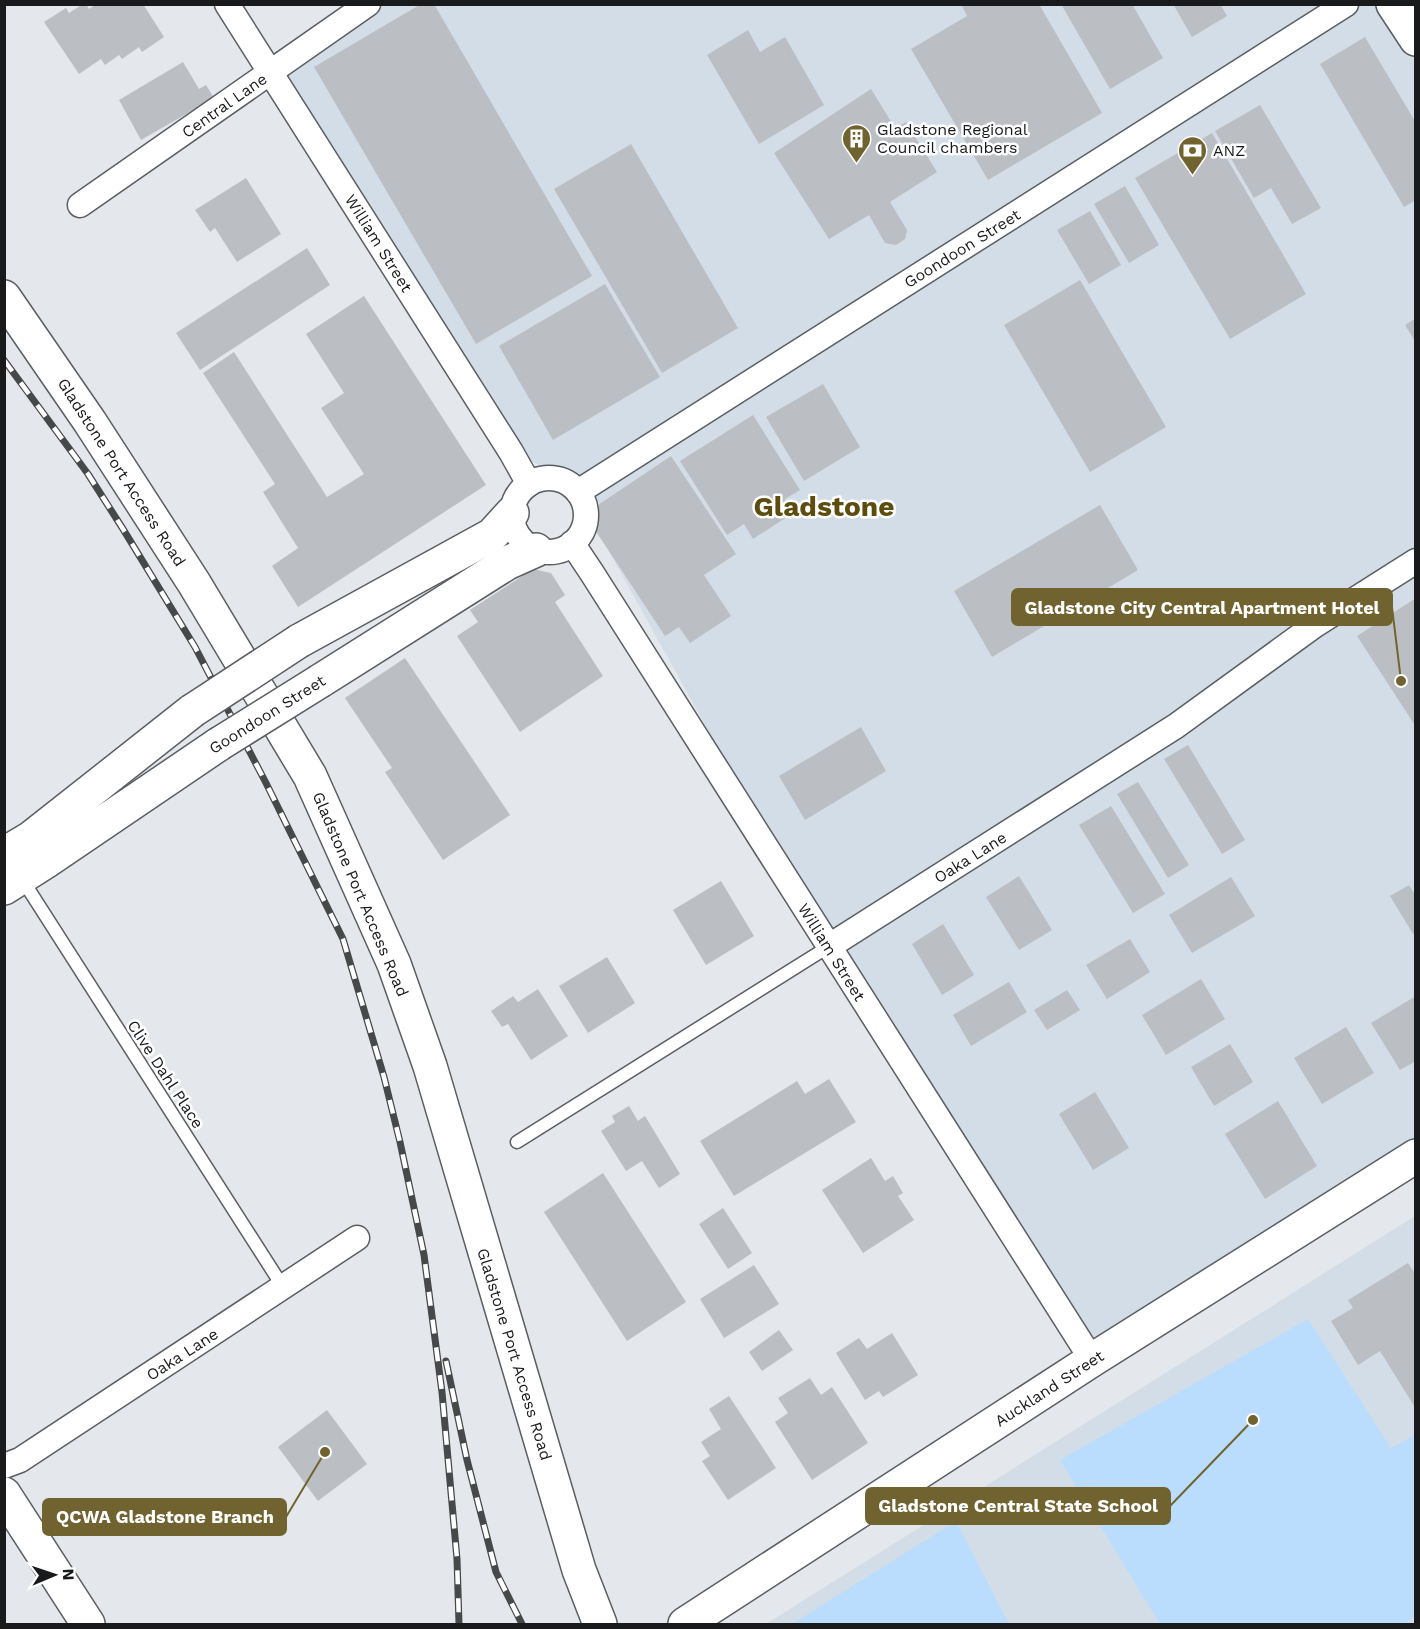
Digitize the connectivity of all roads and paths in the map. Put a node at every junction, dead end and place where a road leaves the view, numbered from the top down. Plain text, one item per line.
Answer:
1 (227, 4) edge
2 (368, 4) edge
3 (1346, 4) edge
4 (1393, 4) edge
5 (1416, 39) edge
6 (271, 72) junction
7 (80, 205) dead end
8 (4, 297) edge
9 (529, 484) junction
10 (578, 492) junction
11 (512, 513) junction
12 (572, 543) junction
13 (536, 550) junction
14 (1416, 561) edge
15 (10, 873) edge
16 (828, 947) junction
17 (517, 1142) dead end
18 (1416, 1156) edge
19 (357, 1238) dead end
20 (283, 1287) junction
21 (1092, 1360) junction
22 (4, 1466) edge
23 (4, 1494) edge
24 (88, 1624) edge
25 (600, 1624) edge
26 (685, 1624) edge

1 - 6 street, William Street
2 - 6 street, Central Lane
3 - 10 street, Goondoon Street
4 - 5 street
6 - 7 street, Central Lane
6 - 9 street, William Street
8 - 25 street, Gladstone Port Access Road
9 - 10 street
9 - 11 street
10 - 12 street
11 - 13 street
11 - 15 street, bridge
12 - 13 street
12 - 16 street, William Street
13 - 15 street, Goondoon Street, bridge
14 - 16 street, Oaka Lane
15 - 20 lane, Clive Dahl Place
16 - 17 lane, Oaka Lane
16 - 21 street, William Street
18 - 21 street, Auckland Street
19 - 20 street, Oaka Lane
20 - 22 street, Oaka Lane
21 - 26 street, Auckland Street
23 - 24 street

